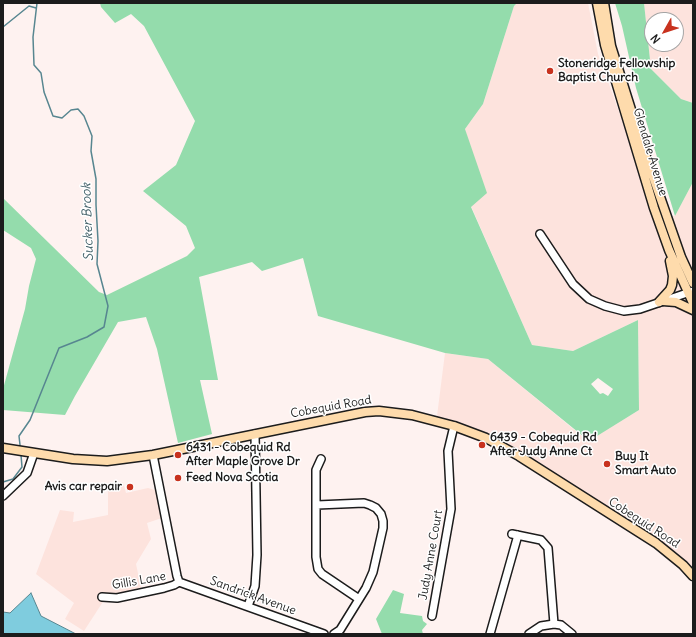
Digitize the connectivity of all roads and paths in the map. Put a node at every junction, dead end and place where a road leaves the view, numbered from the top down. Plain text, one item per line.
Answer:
1 (597, 3) edge
2 (604, 3) edge
3 (540, 234) dead end
4 (669, 250) junction
5 (681, 257) junction
6 (693, 270) edge
7 (693, 283) edge
8 (691, 292) edge
9 (661, 302) junction
10 (693, 303) edge
11 (693, 310) edge
12 (454, 426) junction
13 (256, 434) junction
14 (3, 448) edge
15 (34, 453) junction
16 (153, 455) junction
17 (321, 459) dead end
18 (3, 496) edge
19 (316, 505) junction
20 (693, 576) edge
21 (178, 579) junction
22 (102, 597) dead end
23 (359, 599) junction
24 (248, 606) junction
25 (432, 616) dead end
26 (554, 624) junction
27 (324, 634) edge
28 (334, 634) edge
29 (490, 634) edge
30 (529, 634) edge
31 (572, 634) edge

1 - 4 main road, Glendale Avenue
2 - 5 main road, Glendale Avenue
3 - 9 street
4 - 8 main road, Glendale Avenue
4 - 9 main road
5 - 6 main road
5 - 7 main road, Glendale Avenue
8 - 9 street
8 - 10 main road, Glendale Avenue
9 - 11 main road
12 - 13 main road, Cobequid Road
12 - 20 main road, Cobequid Road
12 - 25 street, Judy Anne Court
13 - 16 main road, Cobequid Road
13 - 24 street
14 - 15 main road, Cobequid Road
15 - 16 main road, Cobequid Road
15 - 18 street
16 - 21 street
17 - 19 street
19 - 23 street
19 - 23 street
21 - 22 street, Gillis Lane
21 - 24 street, Sandrick Avenue
23 - 28 street
24 - 27 street, Sandrick Avenue
26 - 29 street
26 - 30 street
26 - 31 street

